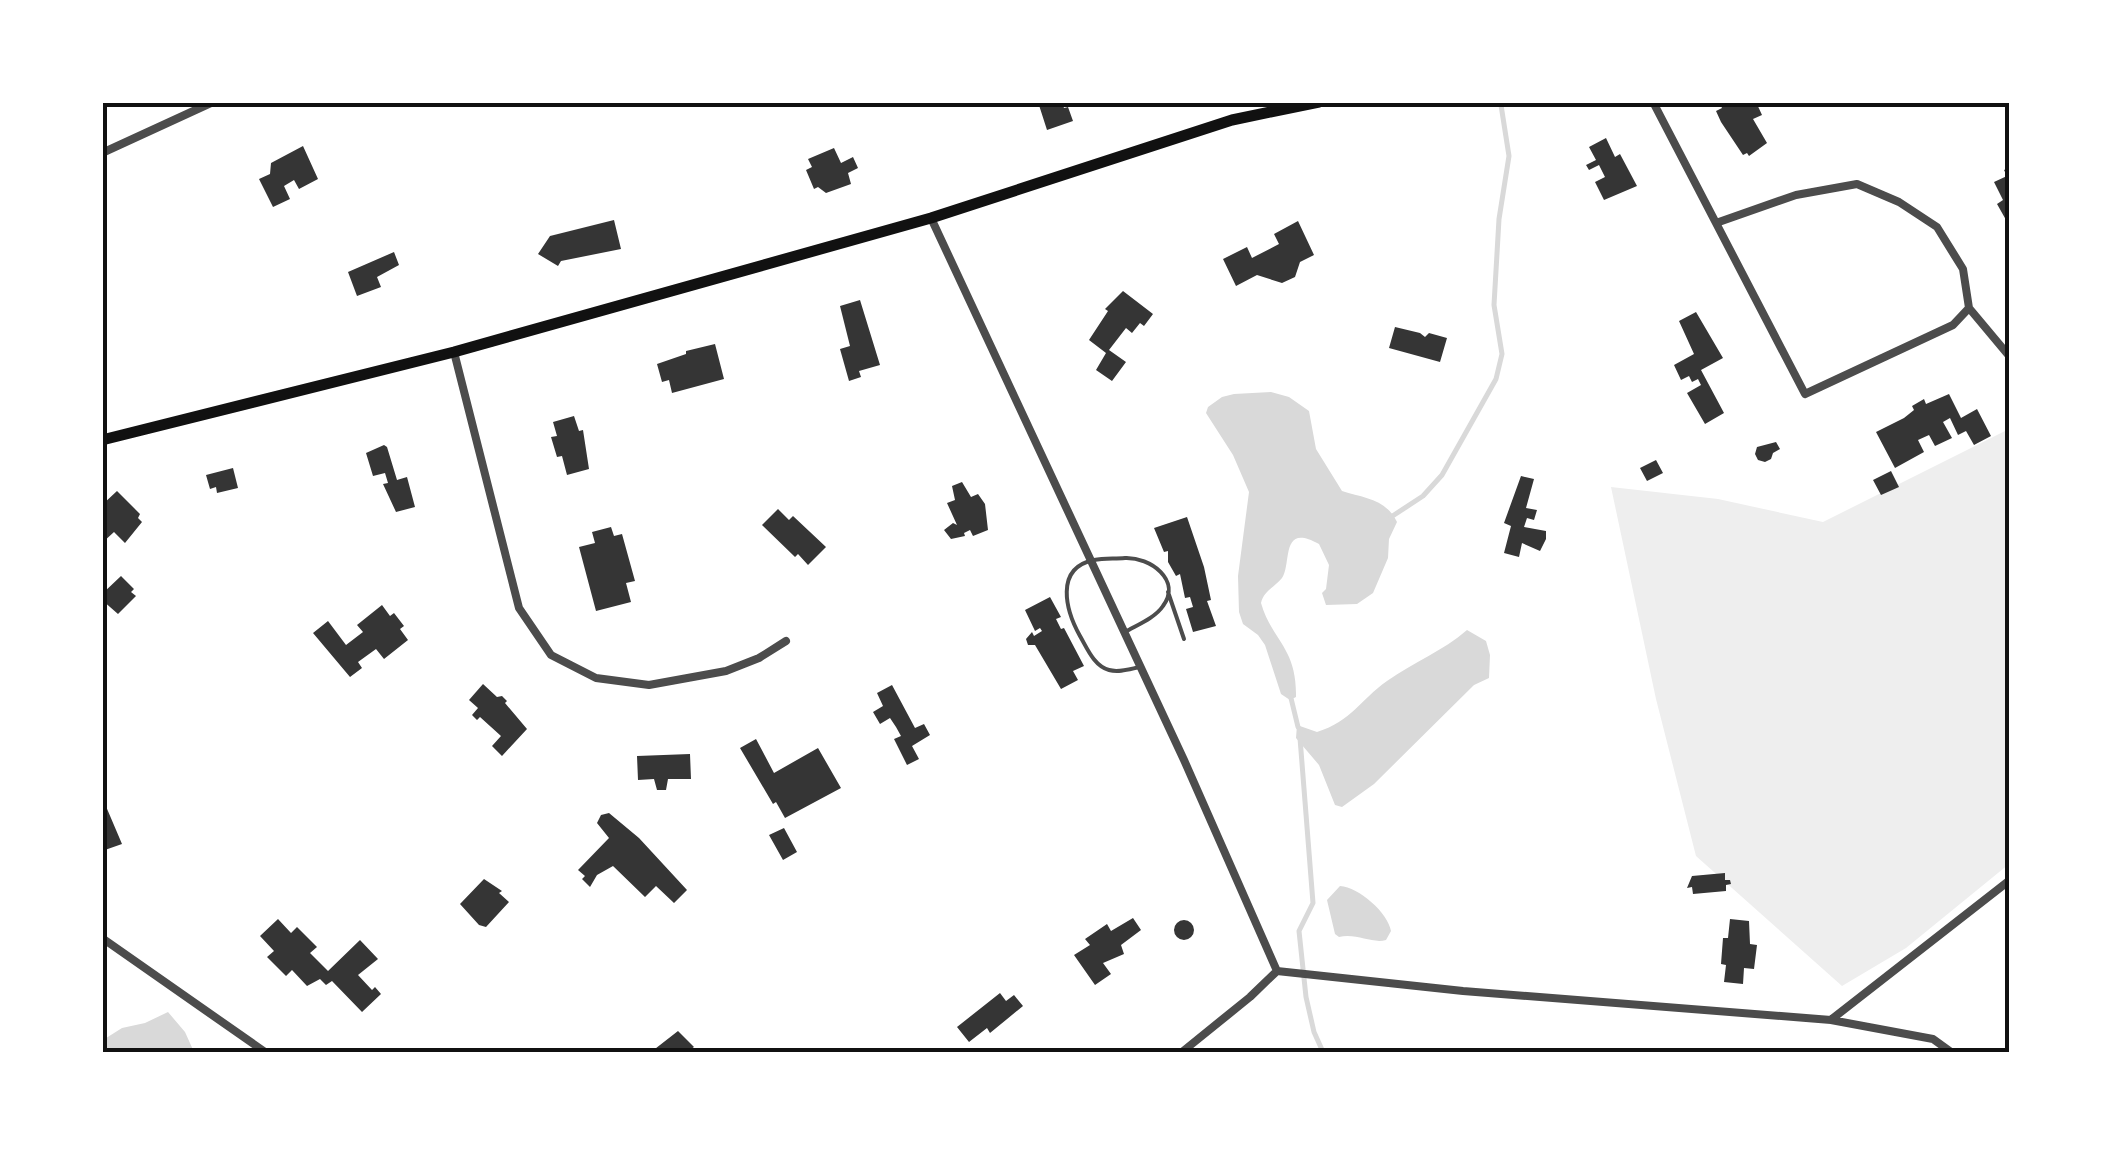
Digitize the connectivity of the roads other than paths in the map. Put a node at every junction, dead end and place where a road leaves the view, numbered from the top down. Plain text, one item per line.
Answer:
1 (213, 102) edge
2 (1319, 102) edge
3 (1653, 102) edge
4 (102, 153) edge
5 (931, 218) junction
6 (1716, 222) junction
7 (1969, 308) junction
8 (454, 352) junction
9 (2010, 357) edge
10 (102, 440) edge
11 (1091, 560) junction
12 (1168, 592) junction
13 (1125, 632) junction
14 (1184, 639) dead end
15 (786, 641) dead end
16 (1141, 667) junction
17 (2010, 880) edge
18 (102, 938) edge
19 (1276, 970) junction
20 (1831, 1020) junction
21 (1187, 1051) edge
22 (265, 1052) edge
23 (1950, 1052) edge

1 - 4 street
2 - 5 main road
3 - 6 street
5 - 8 main road
5 - 11 street
6 - 7 street
6 - 7 street
7 - 9 street
8 - 10 main road
8 - 15 street
11 - 12 lane
11 - 13 street
11 - 16 lane
12 - 13 lane
12 - 14 lane
13 - 16 street
16 - 19 street
17 - 20 street
18 - 22 street
19 - 20 street
19 - 21 street
20 - 23 street

